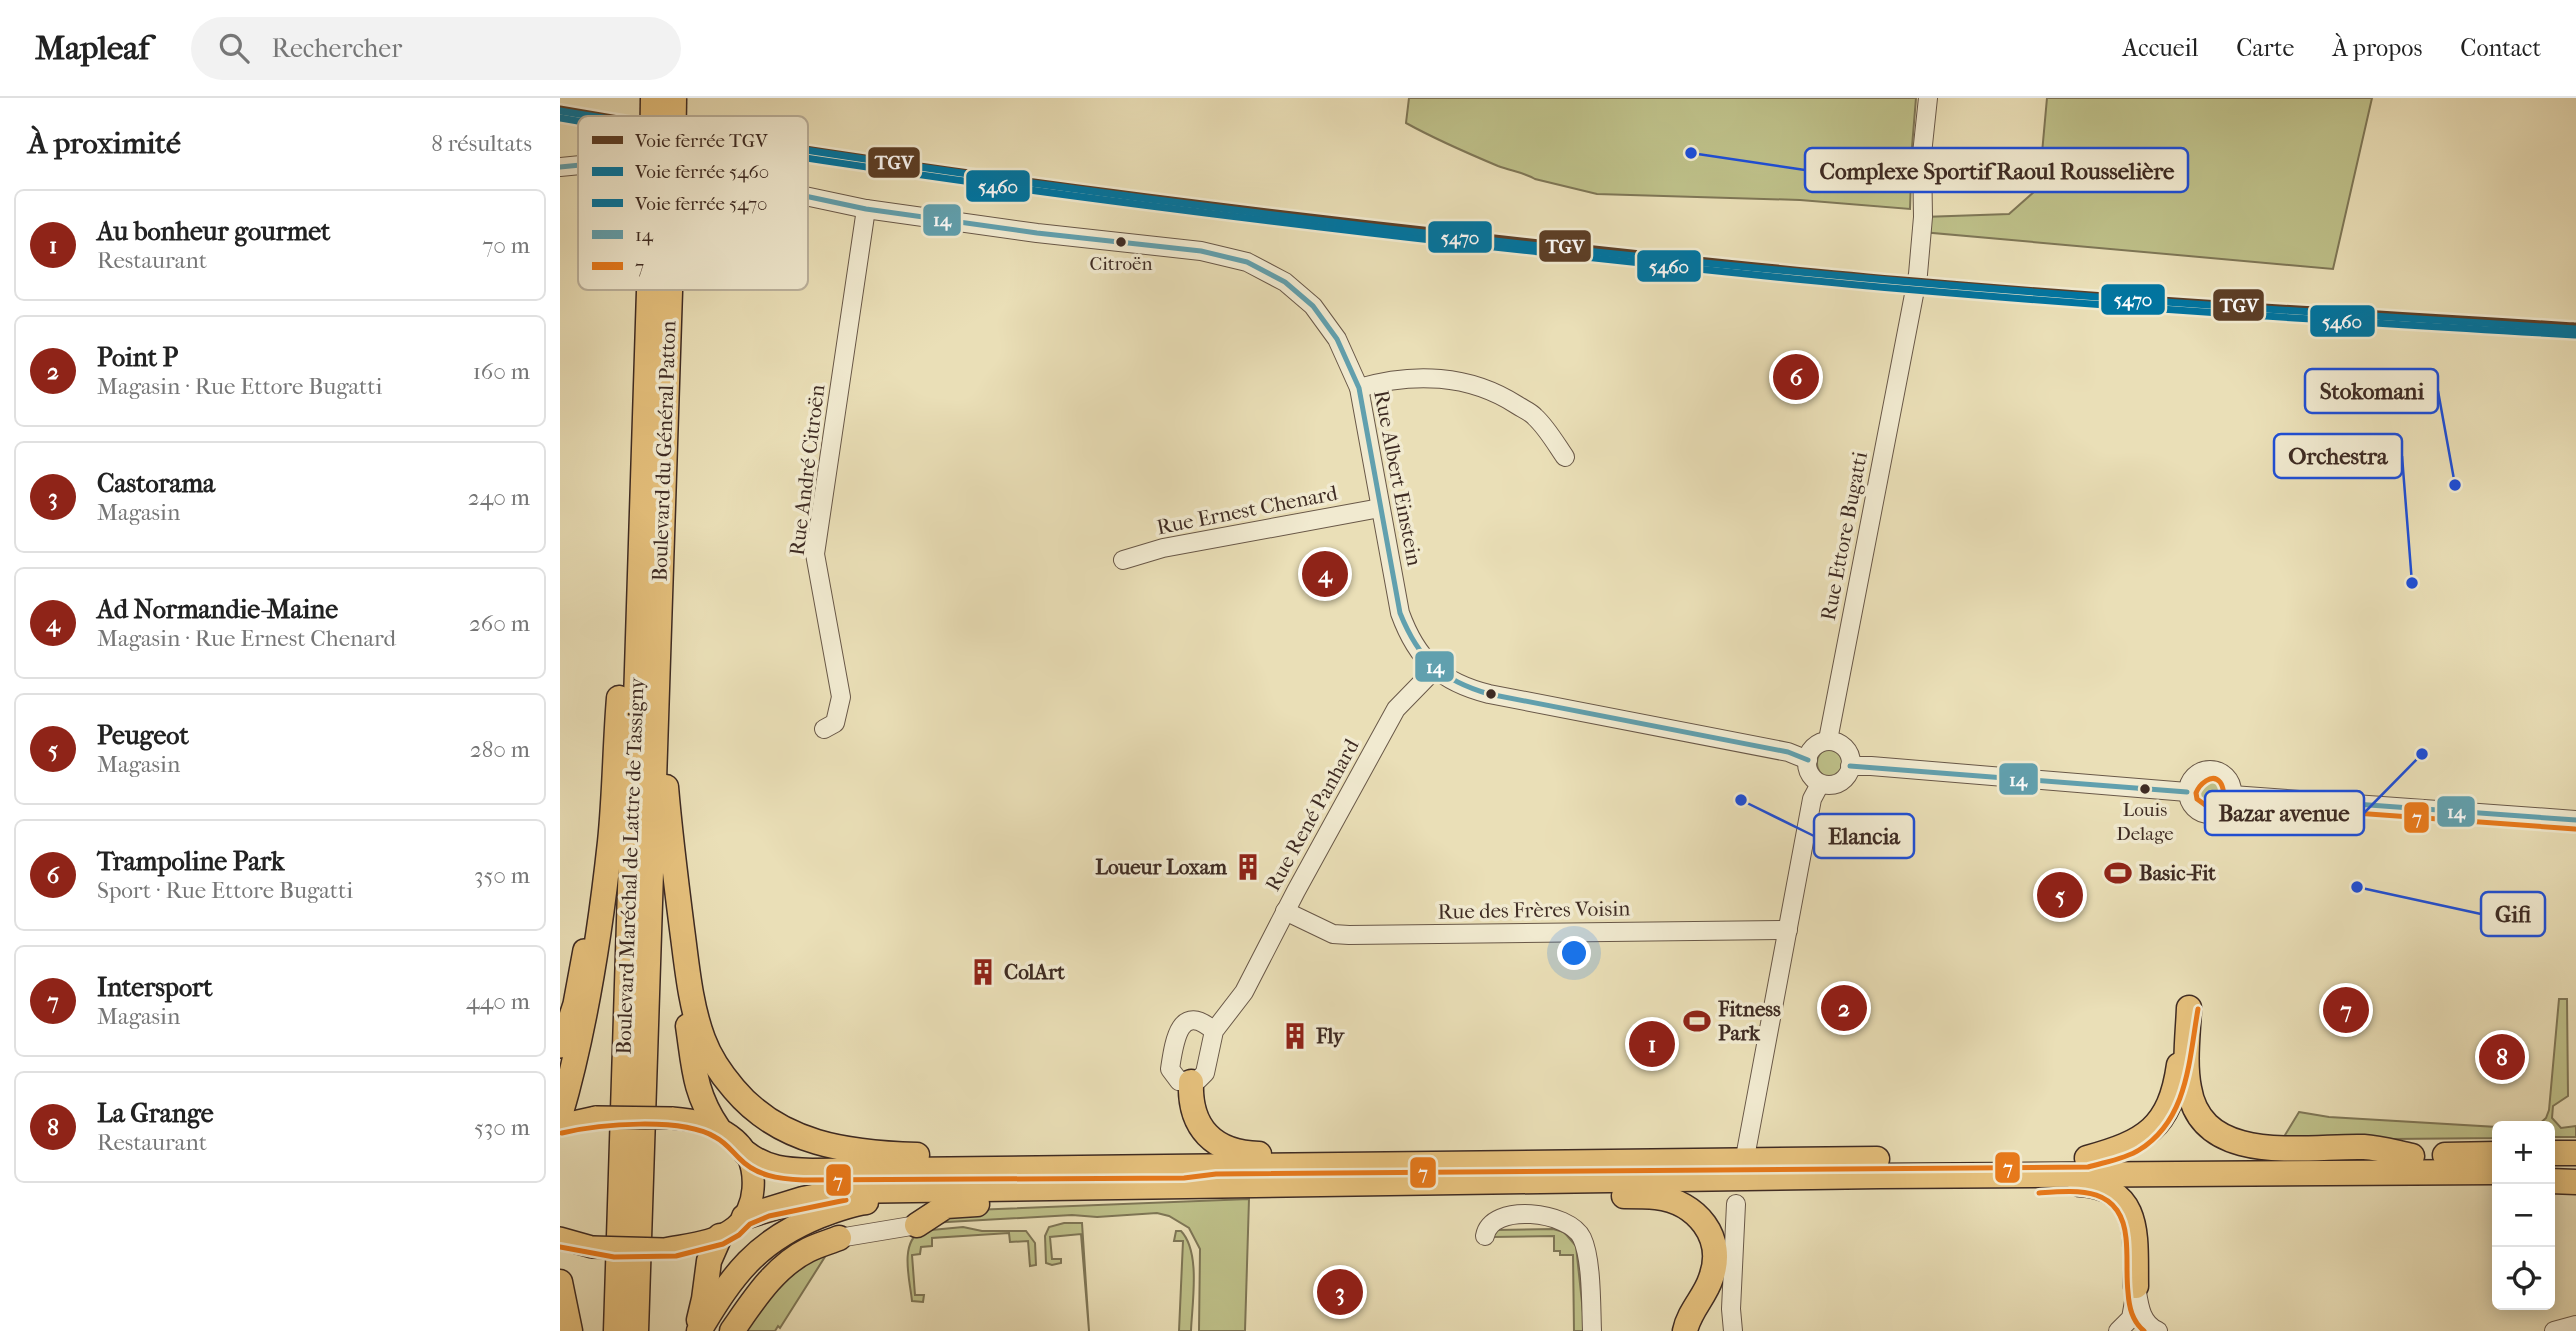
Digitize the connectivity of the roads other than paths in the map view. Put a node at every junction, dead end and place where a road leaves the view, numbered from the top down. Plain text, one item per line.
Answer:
1 (653, 98) edge
2 (674, 98) edge
3 (1928, 98) edge
4 (654, 116) edge
5 (672, 116) edge
6 (578, 165) edge
7 (560, 167) edge
8 (808, 197) edge
9 (866, 209) junction
10 (656, 290) edge
11 (660, 290) edge
12 (1359, 388) junction
13 (647, 402) junction
14 (1565, 457) dead end
15 (1380, 508) junction
16 (1123, 560) dead end
17 (1434, 670) junction
18 (656, 719) junction
19 (824, 729) dead end
20 (1828, 740) junction
21 (1808, 760) junction
22 (1850, 766) junction
23 (1820, 784) junction
24 (2187, 792) junction
25 (2232, 795) junction
26 (2576, 820) edge
27 (610, 840) junction
28 (678, 893) junction
29 (1285, 911) junction
30 (1788, 930) junction
31 (1244, 992) junction
32 (1198, 1020) junction
33 (1214, 1031) junction
34 (560, 1047) edge
35 (1191, 1082) junction
36 (560, 1116) edge
37 (560, 1125) edge
38 (718, 1128) junction
39 (1746, 1152) dead end
40 (746, 1153) junction
41 (2555, 1153) edge
42 (2576, 1153) edge
43 (2492, 1154) edge
44 (2412, 1156) junction
45 (2087, 1158) junction
46 (1339, 1164) junction
47 (1215, 1165) junction
48 (2349, 1171) junction
49 (2492, 1172) edge
50 (2555, 1172) edge
51 (2576, 1172) edge
52 (1880, 1176) junction
53 (2492, 1178) edge
54 (2555, 1181) edge
55 (2576, 1182) edge
56 (1368, 1184) junction
57 (1061, 1189) junction
58 (996, 1190) junction
59 (1736, 1204) dead end
60 (744, 1217) junction
61 (917, 1225) joint
62 (720, 1236) junction
63 (1485, 1236) dead end
64 (560, 1238) edge
65 (839, 1238) joint
66 (560, 1282) edge
67 (2136, 1286) junction
68 (1731, 1308) junction
69 (560, 1320) edge
70 (2576, 1325) edge
71 (569, 1331) edge
72 (616, 1331) edge
73 (636, 1331) edge
74 (698, 1331) edge
75 (732, 1331) edge
76 (1592, 1331) edge
77 (1685, 1331) edge
78 (1719, 1331) edge
79 (1733, 1331) edge
80 (2118, 1331) edge
81 (2158, 1331) edge
82 (2554, 1331) edge

1 - 4 highway, Boulevard du Général Patton, bridge
2 - 5 highway, Boulevard du Général Patton, bridge
3 - 20 street, Rue Ettore Bugatti
6 - 7 street, Rue Albert Einstein
8 - 9 street, Rue Albert Einstein
9 - 12 street, Rue Albert Einstein
9 - 19 street, Rue André Citroën
10 - 13 highway, Boulevard du Général Patton
11 - 18 highway, Boulevard du Général Patton
12 - 14 street
12 - 15 street, Rue Albert Einstein
13 - 27 highway
13 - 72 highway, Boulevard Maréchal de Lattre de Tassigny
15 - 16 street, Rue Ernest Chenard
15 - 17 street, Rue Albert Einstein
17 - 21 street, Rue Albert Einstein
17 - 29 street, Rue René Panhard
18 - 28 highway
18 - 73 highway, Boulevard Maréchal de Lattre de Tassigny
20 - 21 street
20 - 22 street
21 - 23 street
22 - 23 street
22 - 24 street
23 - 30 street
24 - 25 street
24 - 25 street
25 - 26 street
27 - 34 main road
27 - 36 highway
28 - 38 highway
28 - 47 highway
29 - 30 street, Rue des Frères Voisin
29 - 31 street, Rue René Panhard
30 - 39 street
31 - 32 street
31 - 33 street, Rue René Panhard
32 - 33 street
32 - 35 street
33 - 35 street
35 - 46 highway
37 - 38 main road, bridge
38 - 40 main road
40 - 47 highway
40 - 60 main road
41 - 42 highway
43 - 44 highway
44 - 45 highway
44 - 45 highway
45 - 46 highway
46 - 47 highway
48 - 49 highway
48 - 52 highway
48 - 53 highway
50 - 51 highway
52 - 56 highway
52 - 67 highway
54 - 55 highway
56 - 57 highway
56 - 77 highway
57 - 58 highway
57 - 61 highway
58 - 60 highway
58 - 74 highway
59 - 68 street
60 - 62 main road
61 - 65 street
62 - 64 main road, bridge
62 - 74 highway
63 - 76 street
65 - 75 highway
66 - 71 highway
67 - 80 street
67 - 81 street
68 - 78 street
68 - 79 street
69 - 71 highway
70 - 82 street

